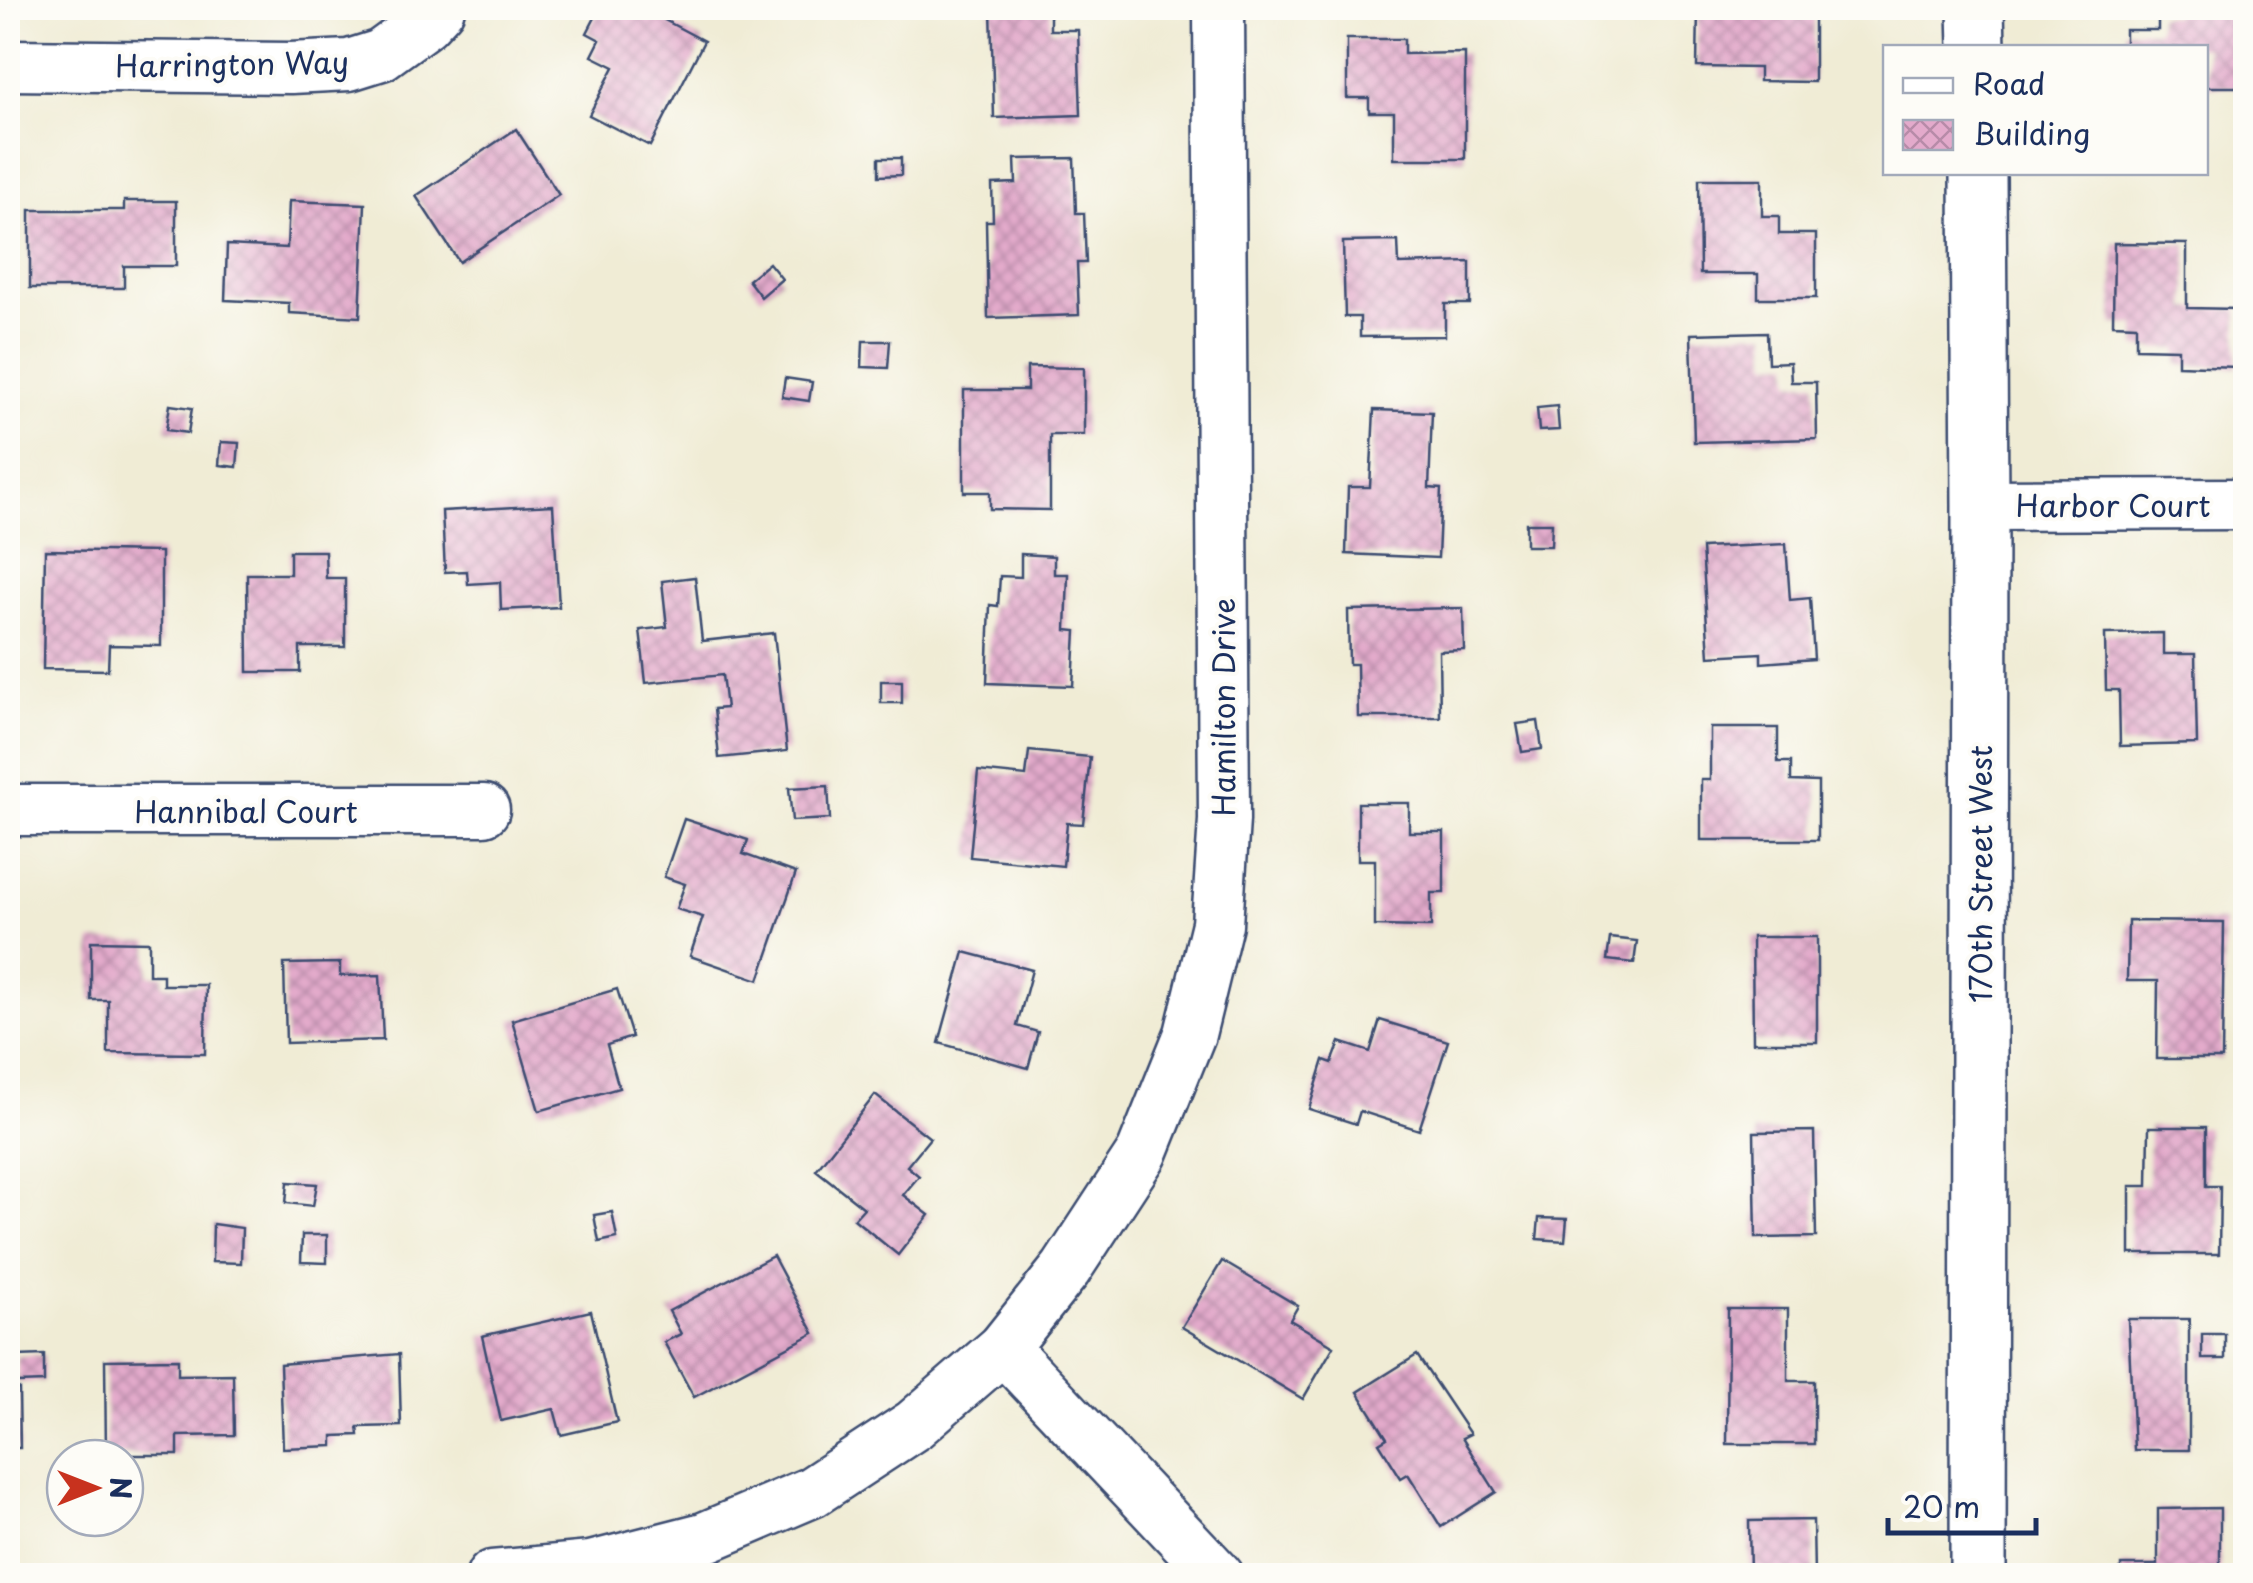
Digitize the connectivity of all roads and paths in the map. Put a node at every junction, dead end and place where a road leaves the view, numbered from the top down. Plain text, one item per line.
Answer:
1 (439, 8) edge
2 (1219, 8) edge
3 (1976, 8) edge
4 (1977, 45) edge
5 (8, 65) edge
6 (1978, 175) edge
7 (2246, 504) edge
8 (1980, 505) junction
9 (8, 810) edge
10 (484, 810) dead end
11 (1003, 1348) junction
12 (492, 1576) edge
13 (1218, 1576) edge
14 (1978, 1576) edge

1 - 5 street, Harrington Way
2 - 11 street, Hamilton Drive
3 - 4 street
6 - 8 street, 170th Street West
7 - 8 street, Harbor Court
8 - 14 street, 170th Street West
9 - 10 street, Hannibal Court
11 - 12 street, Hamilton Drive
11 - 13 street

